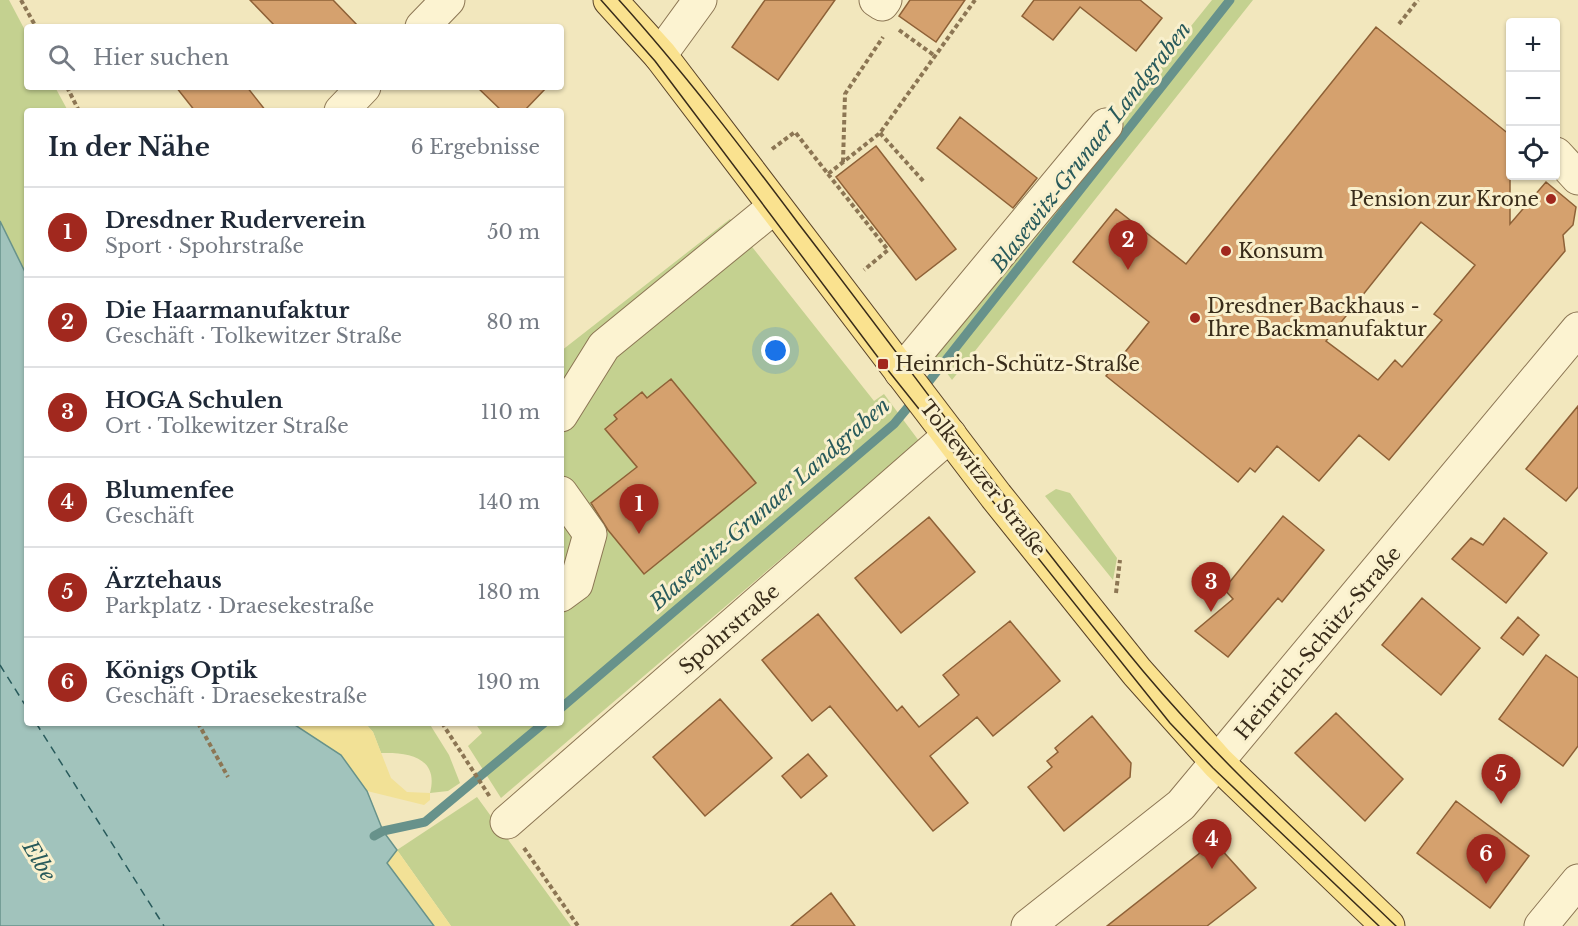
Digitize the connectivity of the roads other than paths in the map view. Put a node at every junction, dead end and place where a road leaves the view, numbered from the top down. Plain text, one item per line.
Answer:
1 (448, 0) edge
2 (610, 0) edge
3 (700, 0) edge
4 (425, 24) edge
5 (660, 55) junction
6 (361, 90) edge
7 (344, 108) edge
8 (1106, 125) dead end
9 (1560, 158) edge
10 (1578, 178) edge
11 (774, 207) junction
12 (1578, 329) edge
13 (902, 373) junction
14 (564, 410) edge
15 (946, 430) junction
16 (564, 497) edge
17 (564, 593) edge
18 (1218, 763) junction
19 (499, 810) road end
20 (1578, 881) edge
21 (1028, 926) edge
22 (1388, 926) edge
23 (1541, 926) edge

1 - 4 street
2 - 5 main road, Tolkewitzer Straße
3 - 5 street
5 - 11 main road, Tolkewitzer Straße
6 - 7 street
8 - 13 street
9 - 10 street
11 - 13 main road, Tolkewitzer Straße
11 - 14 street
12 - 18 street, Heinrich-Schütz-Straße
13 - 15 main road, Tolkewitzer Straße
15 - 18 main road, Tolkewitzer Straße
15 - 19 street, Spohrstraße
16 - 17 street
18 - 21 street, Heinrich-Schütz-Straße
18 - 22 main road, Tolkewitzer Straße
20 - 23 street

